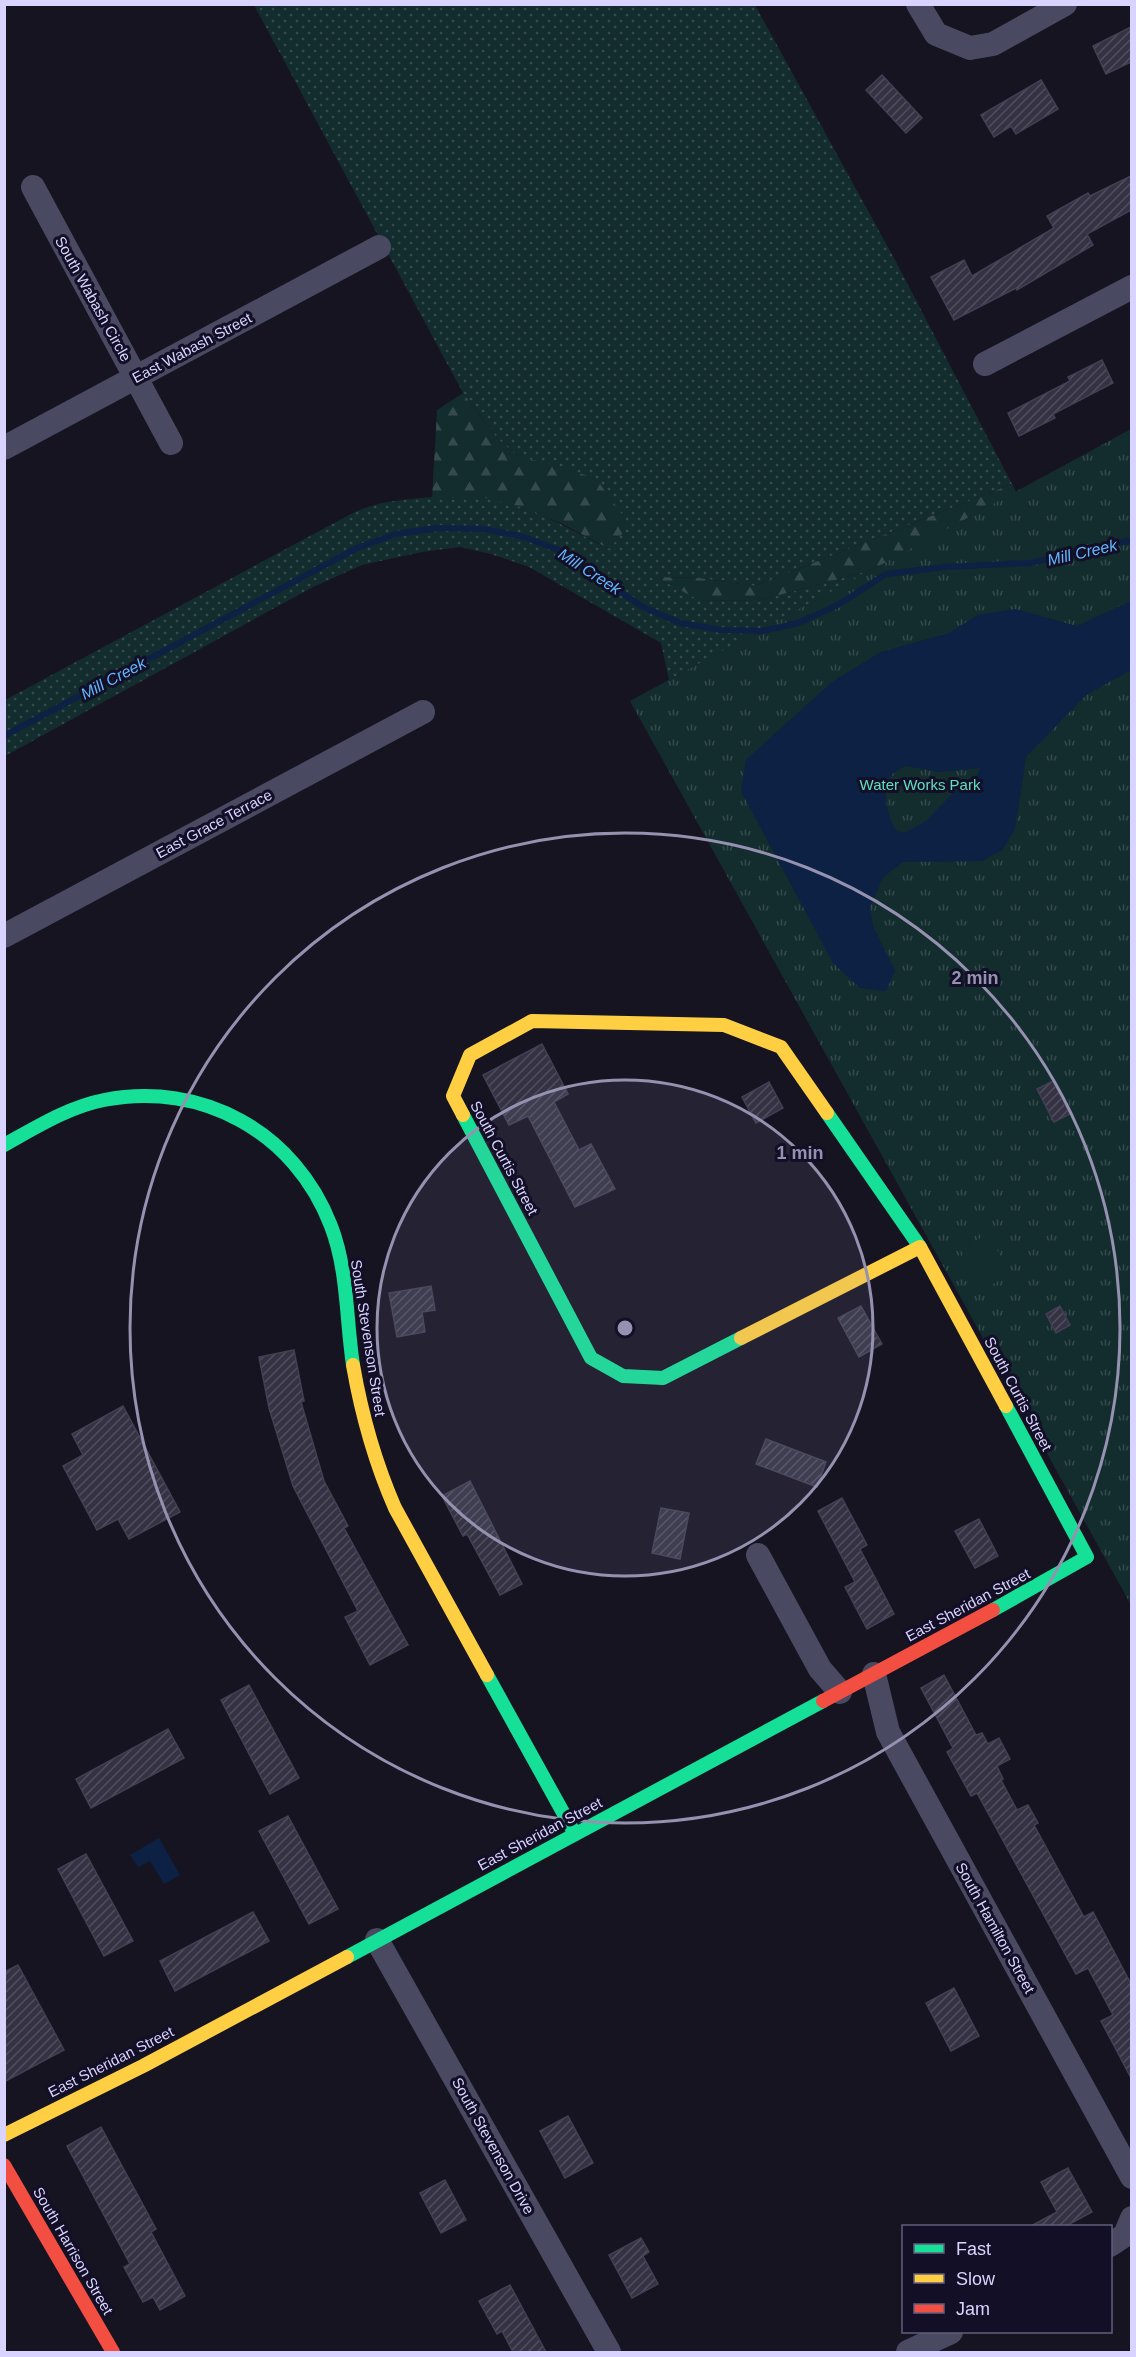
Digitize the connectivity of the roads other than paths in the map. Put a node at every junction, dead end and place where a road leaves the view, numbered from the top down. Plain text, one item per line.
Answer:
1 (918, 4) edge
2 (1065, 4) edge
3 (33, 187) dead end
4 (379, 248) dead end
5 (1131, 287) edge
6 (985, 364) dead end
7 (137, 378) junction
8 (171, 442) dead end
9 (4, 448) edge
10 (423, 712) dead end
11 (4, 936) edge
12 (4, 1145) edge
13 (920, 1247) junction
14 (758, 1555) dead end
15 (1087, 1557) joint
16 (874, 1674) junction
17 (840, 1692) junction
18 (575, 1834) junction
19 (377, 1940) junction
20 (4, 2135) edge
21 (4, 2165) edge
22 (1131, 2176) edge
23 (1131, 2218) edge
24 (1112, 2244) edge
25 (947, 2333) edge
26 (113, 2352) edge
27 (609, 2352) edge
28 (908, 2352) edge

1 - 2 street
3 - 7 street, South Wabash Circle
4 - 7 street, East Wabash Street
5 - 6 street
7 - 8 street, South Wabash Circle
7 - 9 street, East Wabash Street
10 - 11 street, East Grace Terrace
12 - 18 street, South Stevenson Street
13 - 13 street, South Curtis Street
13 - 15 street, South Curtis Street
14 - 17 street
15 - 16 street, East Sheridan Street
16 - 17 street, East Sheridan Street
16 - 22 street, South Hamilton Street
17 - 18 street, East Sheridan Street
18 - 19 street, East Sheridan Street
19 - 20 street, East Sheridan Street
19 - 27 street, South Stevenson Drive
21 - 26 street, South Harrison Street
23 - 24 street
25 - 28 street

